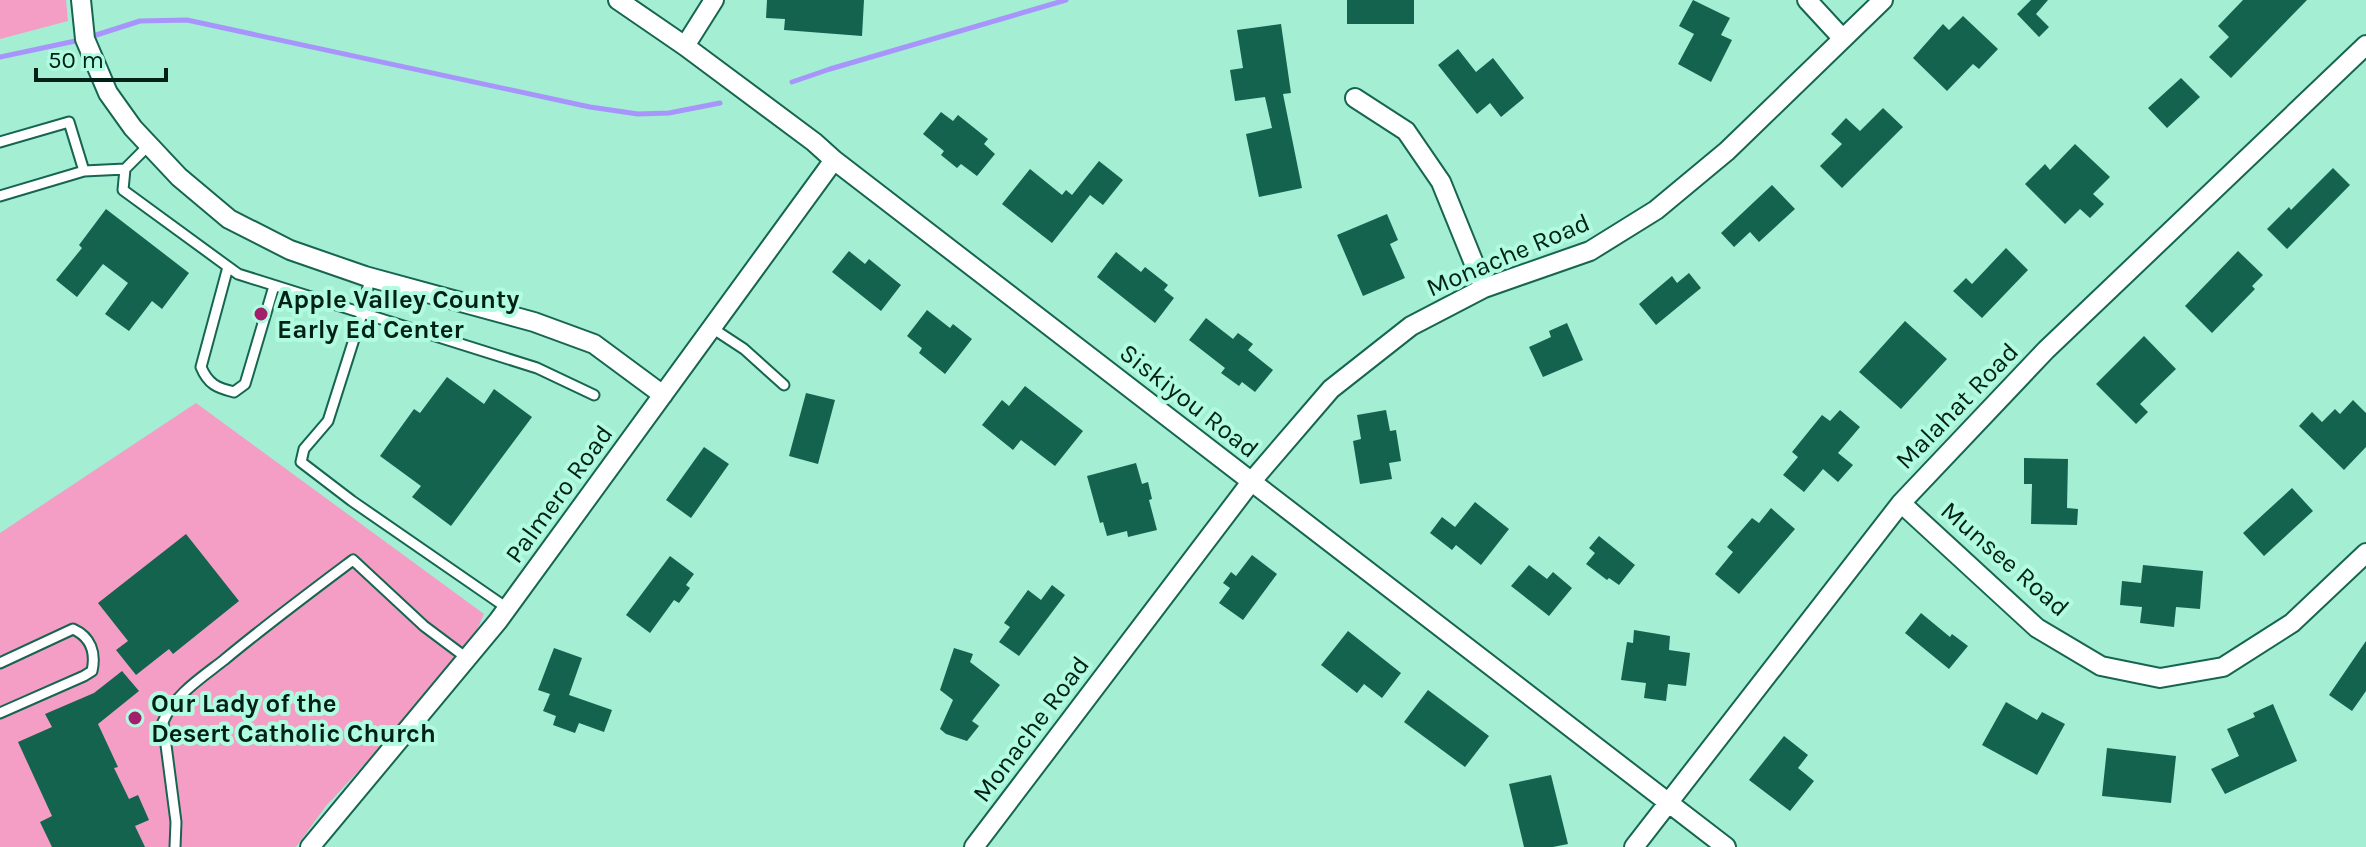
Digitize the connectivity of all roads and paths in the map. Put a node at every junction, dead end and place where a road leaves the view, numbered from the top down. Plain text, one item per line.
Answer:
1 (81, 0) edge
2 (618, 0) edge
3 (714, 0) edge
4 (1807, 0) edge
5 (1883, 0) edge
6 (1843, 39) junction
7 (2366, 45) edge
8 (685, 46) junction
9 (1355, 98) dead end
10 (0, 142) edge
11 (149, 145) junction
12 (834, 160) junction
13 (125, 169) junction
14 (84, 171) junction
15 (0, 196) edge
16 (228, 267) junction
17 (370, 278) junction
18 (274, 286) junction
19 (1484, 288) junction
20 (362, 314) junction
21 (712, 328) junction
22 (784, 385) dead end
23 (594, 395) dead end
24 (663, 395) junction
25 (1251, 482) junction
26 (1901, 503) junction
27 (2366, 553) edge
28 (508, 608) junction
29 (468, 659) junction
30 (0, 663) edge
31 (0, 713) edge
32 (1667, 803) junction
33 (317, 845) edge
34 (175, 847) edge
35 (974, 847) edge
36 (1634, 847) edge
37 (1726, 847) edge

1 - 11 street
2 - 8 street, Siskiyou Road
3 - 8 street
4 - 6 street
5 - 6 street, Monache Road
6 - 19 street, Monache Road
7 - 26 street, Malahat Road
8 - 12 street, Siskiyou Road
9 - 19 street
10 - 14 lane
11 - 13 lane
11 - 17 street
12 - 21 street, Palmero Road
12 - 25 street, Siskiyou Road
13 - 14 lane
13 - 16 lane
14 - 15 lane
16 - 18 lane
16 - 18 lane
17 - 20 lane
17 - 24 street
18 - 20 lane
19 - 25 street, Monache Road
20 - 23 lane
20 - 28 lane
21 - 22 lane
21 - 24 street, Palmero Road
24 - 28 street, Palmero Road
25 - 32 street, Siskiyou Road
25 - 35 street, Monache Road
26 - 27 street, Munsee Road
26 - 32 street, Malahat Road
28 - 29 street, Palmero Road
29 - 33 street, Palmero Road
29 - 34 lane
30 - 31 lane
32 - 36 street, Malahat Road
32 - 37 street, Siskiyou Road

